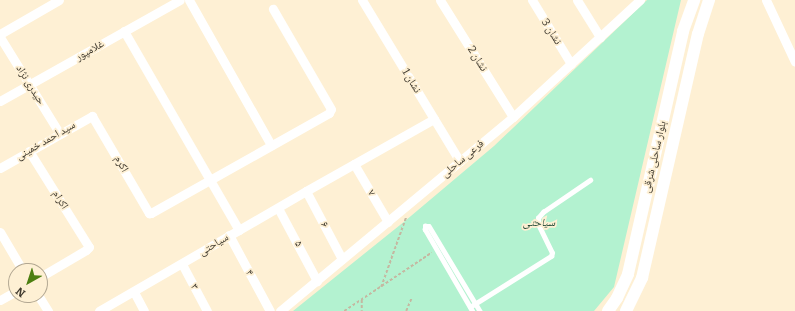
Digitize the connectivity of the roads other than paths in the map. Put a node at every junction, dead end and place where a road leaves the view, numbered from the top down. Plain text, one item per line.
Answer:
1 (59, 0) edge
2 (180, 0) edge
3 (189, 0) edge
4 (362, 0) edge
5 (440, 0) edge
6 (532, 0) edge
7 (577, 0) edge
8 (640, 0) edge
9 (694, 0) edge
10 (709, 0) edge
11 (766, 0) edge
12 (273, 9) dead end
13 (124, 31) junction
14 (0, 34) edge
15 (600, 37) junction
16 (0, 38) edge
17 (795, 62) edge
18 (571, 64) junction
19 (30, 84) junction
20 (0, 101) edge
21 (92, 116) joint
22 (513, 117) junction
23 (434, 119) junction
24 (60, 134) junction
25 (271, 145) junction
26 (29, 151) junction
27 (460, 162) junction
28 (354, 164) junction
29 (0, 168) edge
30 (210, 180) junction
31 (590, 180) dead end
32 (306, 191) junction
33 (278, 208) junction
34 (388, 222) junction
35 (240, 230) junction
36 (0, 232) edge
37 (229, 235) junction
38 (342, 260) junction
39 (18, 263) edge
40 (182, 264) junction
41 (48, 272) edge
42 (317, 280) junction
43 (134, 292) junction
44 (475, 304) junction
45 (471, 309) edge
46 (99, 311) edge
47 (144, 311) edge
48 (207, 311) edge
49 (270, 311) edge
50 (280, 311) edge
51 (480, 311) edge
52 (608, 311) edge
53 (626, 311) edge

1 - 14 street
2 - 13 street, غلامپور
3 - 25 street
4 - 23 street, نشان 1
5 - 22 street, نشان 2
6 - 18 street, نشان 3
7 - 15 street
8 - 15 street, فرعی ساحلی
9 - 52 main road, بلوار ساحلی شرقی
10 - 53 main road, بلوار ساحلی شرقی
11 - 17 street
12 - 25 street
13 - 19 street, غلامپور
13 - 30 street
15 - 18 street, فرعی ساحلی
16 - 19 street, حیدری نژاد
18 - 22 street, فرعی ساحلی
19 - 20 street, غلامپور
19 - 24 street, حیدری نژاد
21 - 24 street, سید احمد خمینی
21 - 30 street, اکرم
22 - 27 street, فرعی ساحلی
23 - 27 street, نشان 1
23 - 28 street, سیاحتی
24 - 26 street, سید احمد خمینی
25 - 30 street
26 - 29 street, سید احمد خمینی
26 - 41 street, اکرام
27 - 34 street, فرعی ساحلی
28 - 32 street, سیاحتی
28 - 34 street, ۷
30 - 35 street
31 - 44 lane
32 - 33 street, سیاحتی
32 - 38 street, ۶
33 - 35 street, سیاحتی
33 - 42 street, ۵
34 - 38 street, فرعی ساحلی
35 - 37 street, سیاحتی
36 - 39 street
37 - 40 street, سیاحتی
37 - 49 street, ۴
38 - 42 street, فرعی ساحلی
40 - 43 street, سیاحتی
40 - 48 street, ۳
42 - 50 street, فرعی ساحلی
43 - 46 street, سیاحتی
43 - 47 street
44 - 45 lane
44 - 45 lane
44 - 51 lane

